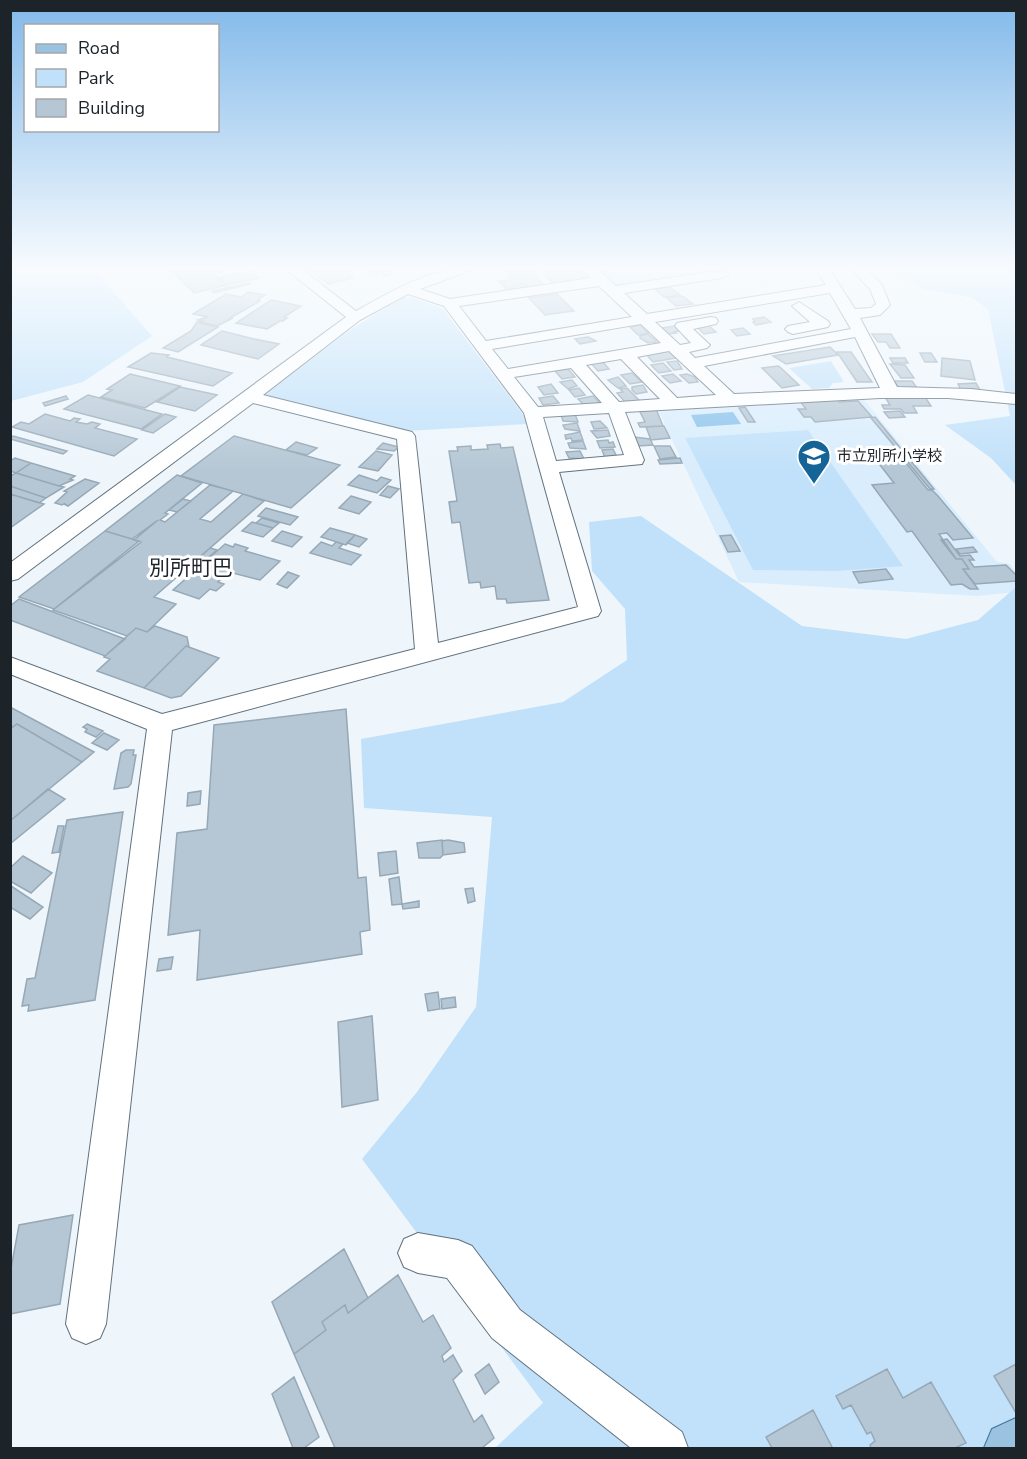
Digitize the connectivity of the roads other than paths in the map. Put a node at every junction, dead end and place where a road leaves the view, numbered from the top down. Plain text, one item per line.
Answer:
1 (331, 335) edge
2 (474, 335) edge
3 (548, 335) edge
4 (660, 335) edge
5 (695, 335) edge
6 (844, 335) edge
7 (862, 335) edge
8 (483, 346) junction
9 (674, 348) junction
10 (625, 354) junction
11 (574, 362) junction
12 (692, 364) junction
13 (505, 374) junction
14 (891, 392) junction
15 (250, 397) junction
16 (730, 399) junction
17 (1017, 399) edge
18 (673, 403) junction
19 (615, 407) junction
20 (532, 413) junction
21 (548, 467) junction
22 (10, 574) edge
23 (427, 652) junction
24 (10, 665) edge
25 (160, 724) junction
26 (418, 1253) dead end
27 (86, 1324) dead end
28 (1017, 1445) edge
29 (666, 1449) edge
30 (1011, 1449) edge

1 - 15 street
2 - 8 street
3 - 8 street
4 - 9 street
5 - 9 street
6 - 12 street
7 - 14 street
8 - 13 street
9 - 10 street
9 - 12 street
10 - 11 street
10 - 18 street
11 - 13 street
11 - 19 street
12 - 16 street
13 - 20 street
14 - 16 street
14 - 17 street
15 - 22 street
15 - 23 street
16 - 18 street
18 - 19 street
19 - 20 street
19 - 21 street
20 - 21 street
21 - 23 street
23 - 25 street
24 - 25 street
25 - 27 street
26 - 29 street
28 - 30 main road

